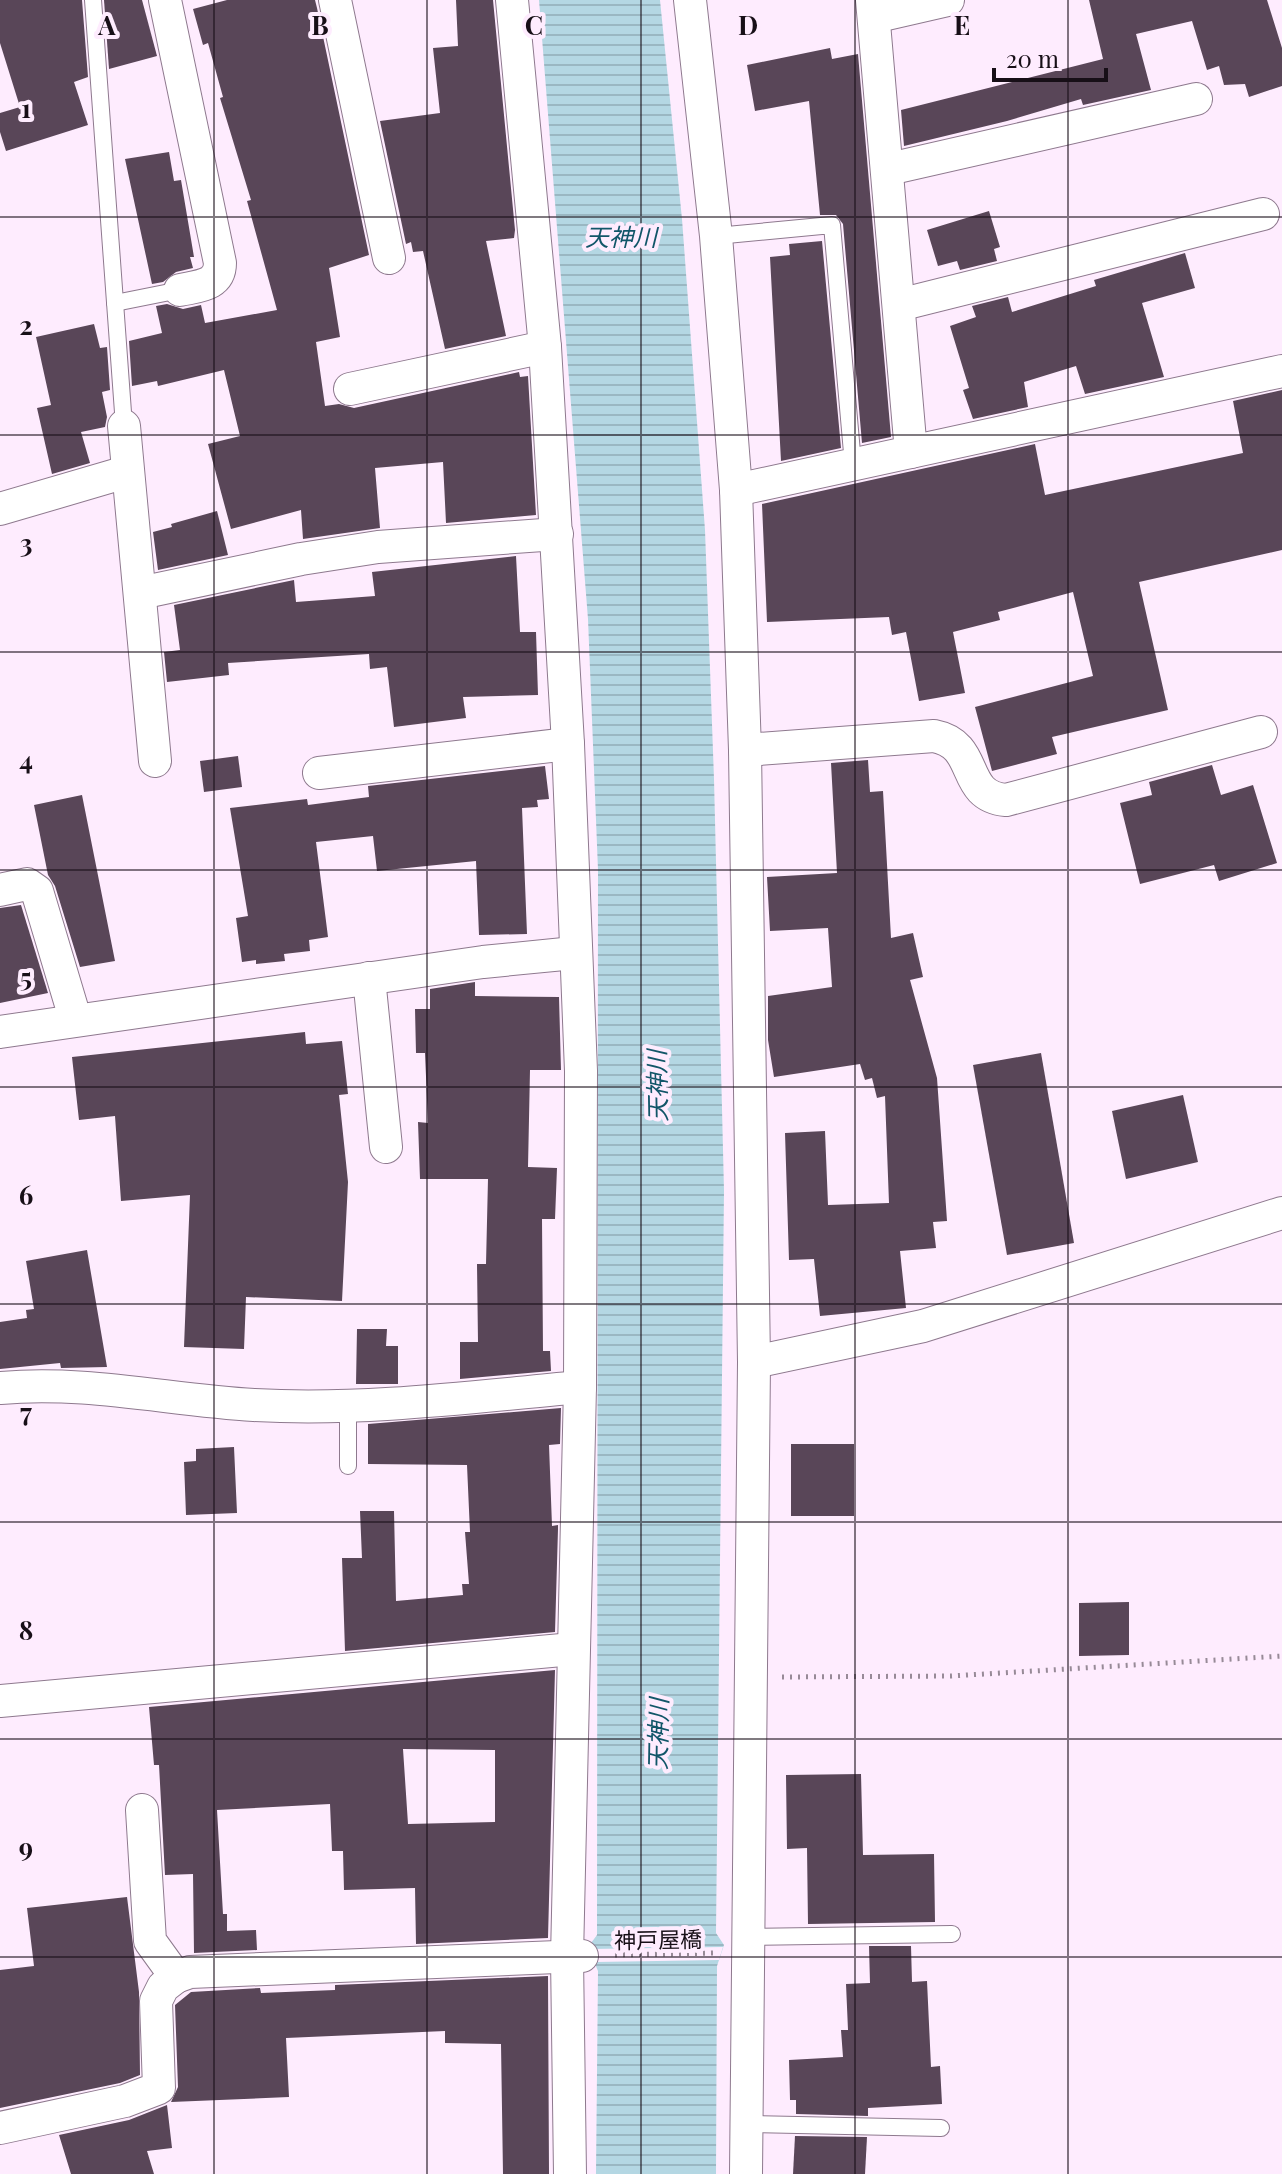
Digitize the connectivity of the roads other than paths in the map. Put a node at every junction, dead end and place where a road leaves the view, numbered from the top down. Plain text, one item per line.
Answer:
1 (93, 0) edge
2 (165, 0) edge
3 (335, 0) edge
4 (512, 0) edge
5 (690, 0) edge
6 (948, 0) edge
7 (873, 8) edge
8 (1196, 99) dead end
9 (889, 169) junction
10 (1263, 214) dead end
11 (716, 236) junction
12 (389, 258) dead end
13 (180, 290) joint
14 (115, 303) junction
15 (899, 305) junction
16 (545, 347) junction
17 (1282, 371) edge
18 (350, 389) dead end
19 (124, 426) joint
20 (911, 452) junction
21 (853, 464) junction
22 (126, 472) junction
23 (736, 490) junction
24 (0, 509) edge
25 (557, 534) junction
26 (140, 593) junction
27 (1261, 732) dead end
28 (568, 744) junction
29 (745, 750) junction
30 (155, 761) dead end
31 (319, 773) dead end
32 (0, 890) edge
33 (574, 953) junction
34 (369, 978) junction
35 (75, 1018) junction
36 (0, 1032) edge
37 (386, 1147) dead end
38 (1282, 1213) edge
39 (754, 1362) junction
40 (580, 1387) junction
41 (0, 1388) edge
42 (348, 1408) junction
43 (348, 1466) dead end
44 (573, 1649) junction
45 (0, 1701) edge
46 (142, 1810) dead end
47 (952, 1934) dead end
48 (743, 1948) junction
49 (574, 1956) junction
50 (176, 1977) junction
51 (746, 2124) junction
52 (0, 2128) edge
53 (941, 2128) dead end
54 (570, 2174) edge
55 (746, 2174) edge

1 - 14 lane
2 - 13 street
3 - 12 street
4 - 16 street
5 - 11 street
6 - 7 street
7 - 9 street
8 - 9 street
9 - 15 street
10 - 15 street
11 - 21 lane
11 - 23 street
13 - 14 lane
14 - 19 lane
15 - 20 street
16 - 18 street
16 - 25 street
17 - 20 street
19 - 22 street
20 - 21 street
21 - 23 street
22 - 24 street
22 - 26 street
23 - 29 street
25 - 26 street
25 - 28 street
26 - 30 street
27 - 29 street
28 - 31 street
28 - 33 street
29 - 39 street
32 - 35 street
33 - 34 street
33 - 40 street
34 - 35 street
34 - 37 street
35 - 36 street
38 - 39 street
39 - 48 street
40 - 42 street
40 - 44 street
41 - 42 street
42 - 43 lane
44 - 45 street
44 - 49 street
46 - 50 street
47 - 48 lane
48 - 51 street
49 - 50 street
49 - 54 street
50 - 52 street
51 - 53 lane
51 - 55 street

